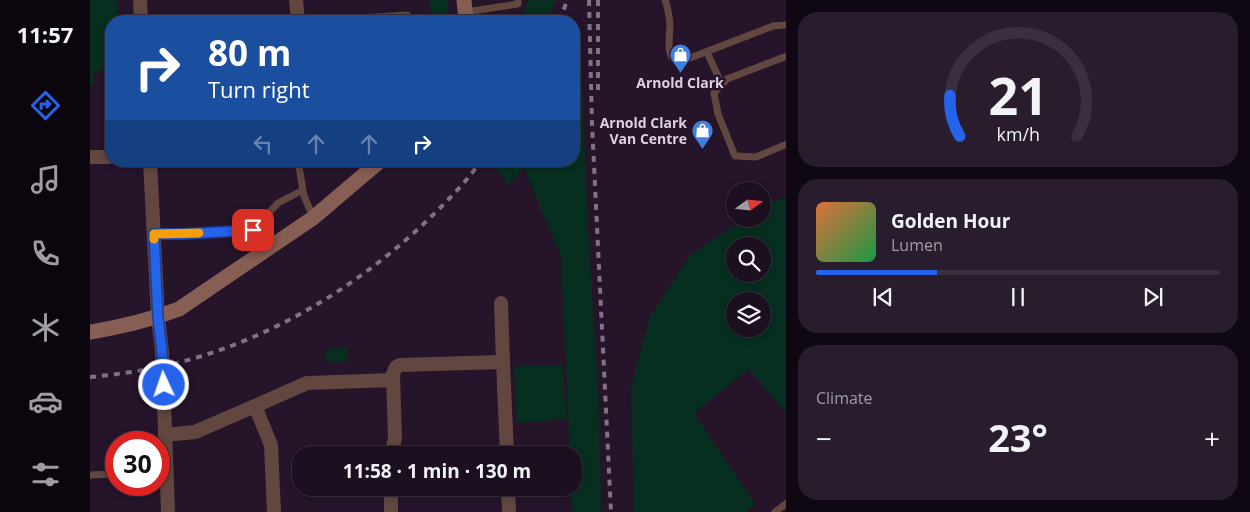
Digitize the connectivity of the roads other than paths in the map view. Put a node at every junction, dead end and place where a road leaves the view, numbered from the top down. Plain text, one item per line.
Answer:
1 (140, 0) edge
2 (296, 0) edge
3 (518, 0) edge
4 (665, 0) edge
5 (465, 11) edge
6 (407, 14) dead end
7 (141, 15) edge
8 (297, 15) edge
9 (394, 15) edge
10 (786, 25) edge
11 (707, 52) junction
12 (786, 56) edge
13 (722, 85) junction
14 (786, 144) edge
15 (105, 156) edge
16 (90, 157) edge
17 (150, 167) edge
18 (299, 167) edge
19 (373, 167) edge
20 (303, 190) junction
21 (313, 218) junction
22 (154, 234) junction
23 (501, 303) dead end
24 (158, 317) junction
25 (90, 332) edge
26 (503, 362) junction
27 (393, 380) junction
28 (255, 406) junction
29 (165, 431) edge
30 (170, 434) edge
31 (393, 446) edge
32 (507, 446) edge
33 (105, 474) edge
34 (90, 475) edge
35 (166, 496) edge
36 (391, 496) edge
37 (508, 496) edge
38 (786, 503) edge
39 (168, 512) edge
40 (274, 512) edge
41 (391, 512) edge
42 (509, 512) edge
43 (775, 512) edge

1 - 7 street
2 - 8 street
3 - 5 lane
4 - 11 lane
6 - 9 lane
10 - 11 lane
11 - 13 lane
12 - 13 lane
13 - 14 lane
15 - 16 street
17 - 22 street
18 - 20 lane
19 - 21 street
20 - 21 lane
20 - 22 lane
21 - 24 street
22 - 24 street
23 - 26 street
24 - 25 street
24 - 29 street, bridge
26 - 27 street
26 - 32 street
27 - 28 street
27 - 31 street
28 - 30 street
28 - 40 street
33 - 34 lane
35 - 39 street
36 - 41 street
37 - 42 street
38 - 43 lane

